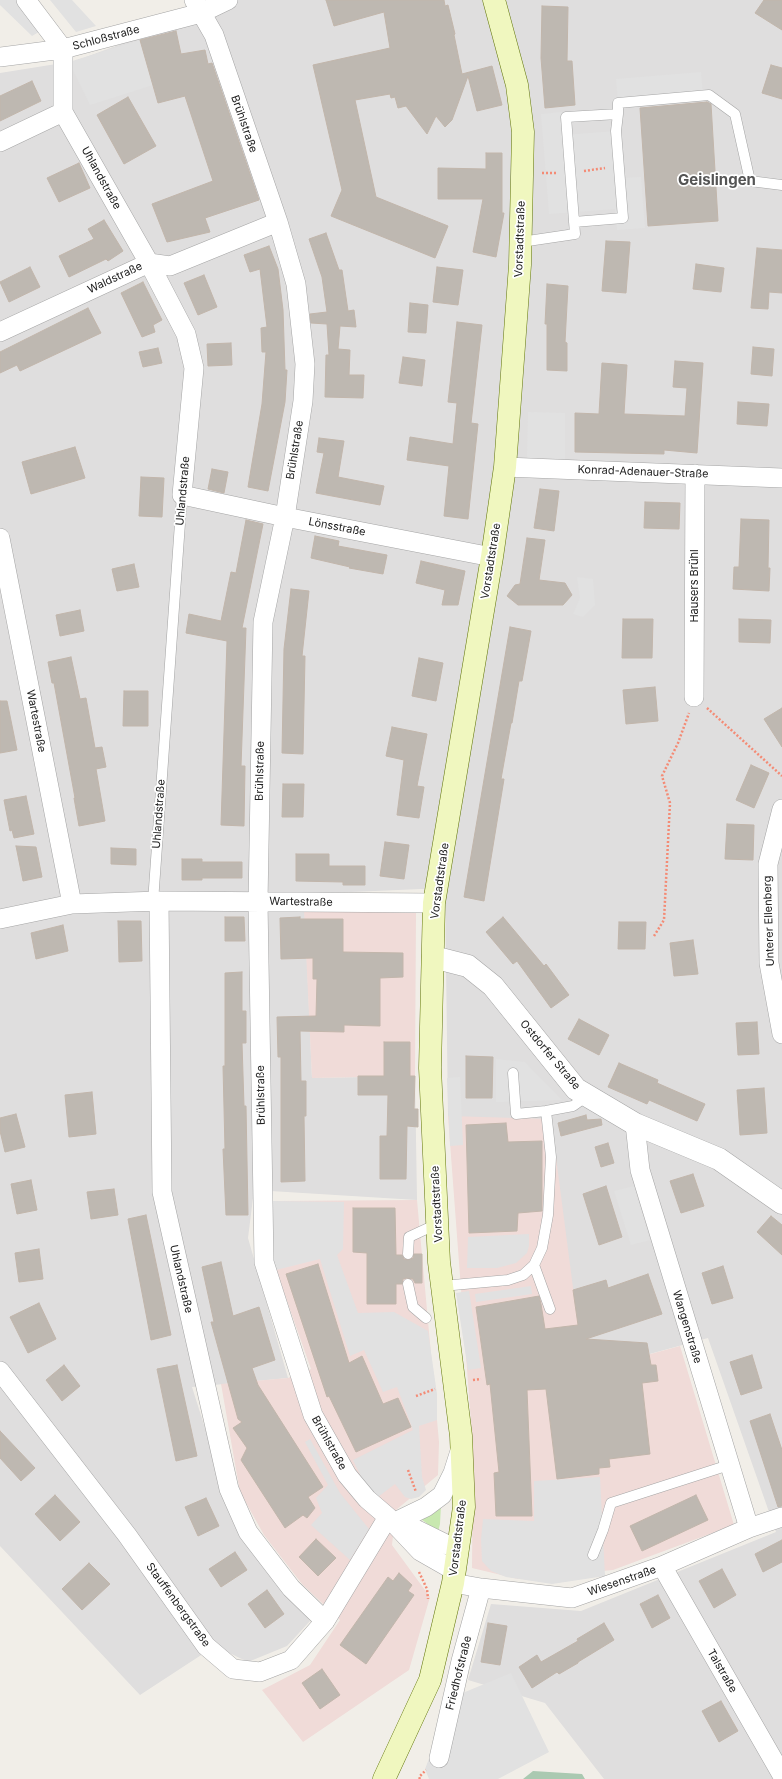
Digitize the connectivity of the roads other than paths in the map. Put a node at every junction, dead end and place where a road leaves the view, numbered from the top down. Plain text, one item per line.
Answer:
1 (26, 0) edge
2 (228, 0) edge
3 (494, 0) edge
4 (197, 6) edge
5 (64, 48) junction
6 (0, 57) edge
7 (63, 112) junction
8 (618, 114) junction
9 (0, 142) edge
10 (782, 185) edge
11 (278, 222) junction
12 (574, 222) junction
13 (521, 242) junction
14 (149, 263) junction
15 (0, 332) edge
16 (505, 467) junction
17 (695, 474) junction
18 (782, 478) edge
19 (182, 495) junction
20 (285, 517) junction
21 (0, 538) edge
22 (492, 557) junction
23 (694, 697) road end
24 (782, 809) edge
25 (156, 902) junction
26 (258, 902) junction
27 (434, 903) junction
28 (72, 904) junction
29 (0, 920) edge
30 (433, 957) junction
31 (782, 1034) edge
32 (513, 1073) dead end
33 (587, 1096) junction
34 (546, 1111) junction
35 (635, 1124) junction
36 (782, 1203) edge
37 (438, 1224) junction
38 (408, 1254) dead end
39 (534, 1265) junction
40 (408, 1284) dead end
41 (442, 1286) junction
42 (550, 1310) dead end
43 (426, 1318) dead end
44 (0, 1371) edge
45 (462, 1446) junction
46 (729, 1465) junction
47 (782, 1518) edge
48 (393, 1519) junction
49 (749, 1528) junction
50 (593, 1555) dead end
51 (662, 1566) junction
52 (455, 1568) junction
53 (481, 1588) junction
54 (325, 1621) junction
55 (439, 1758) dead end
56 (782, 1775) edge
57 (384, 1779) edge

1 - 5 street
2 - 4 street, Schloßstraße
3 - 13 main road, Vorstadtstraße
4 - 5 street, Schloßstraße
4 - 11 street, Brühlstraße
5 - 6 street
5 - 7 street, Schloßstraße
7 - 9 street
7 - 14 street, Uhlandstraße
8 - 10 lane
8 - 12 lane
8 - 12 lane
11 - 14 street, Waldstraße
11 - 20 street, Brühlstraße
12 - 13 lane
13 - 16 main road, Vorstadtstraße
14 - 15 street, Waldstraße
14 - 19 street, Uhlandstraße
16 - 17 street, Konrad-Adenauer-Straße
16 - 22 main road, Vorstadtstraße
17 - 18 street, Konrad-Adenauer-Straße
17 - 23 street, Hausers Brühl
19 - 20 street, Lönsstraße
19 - 25 lane, Uhlandstraße
20 - 22 street, Lönsstraße
20 - 26 street, Brühlstraße
21 - 28 street, Wartestraße
22 - 27 main road, Vorstadtstraße
24 - 31 street, Unterer Ellenberg
25 - 26 street, Wartestraße
25 - 28 street, Wartestraße
25 - 54 street, Uhlandstraße
26 - 27 street, Wartestraße
26 - 48 street, Brühlstraße
27 - 30 main road, Vorstadtstraße
28 - 29 street, Wartestraße
30 - 33 street, Ostdorfer Straße
30 - 37 main road, Vorstadtstraße
32 - 34 lane
33 - 34 lane
33 - 35 street, Ostdorfer Straße
34 - 39 lane
35 - 36 street, Ostdorfer Straße
35 - 46 street, Wangenstraße
37 - 38 lane
37 - 41 main road, Vorstadtstraße
39 - 41 lane
39 - 42 lane
40 - 43 lane
41 - 45 main road, Vorstadtstraße
44 - 54 street, Stauffenbergstraße
45 - 48 street
45 - 52 main road, Vorstadtstraße
46 - 49 street, Wangenstraße
46 - 50 lane
47 - 49 street, Wiesenstraße
48 - 52 street, Brühlstraße
48 - 54 street, Stauffenbergstraße
49 - 51 street, Wiesenstraße
51 - 53 street, Wiesenstraße
51 - 56 street, Talstraße
52 - 53 street, Wiesenstraße
52 - 57 main road, Vorstadtstraße
53 - 55 street, Friedhofstraße

